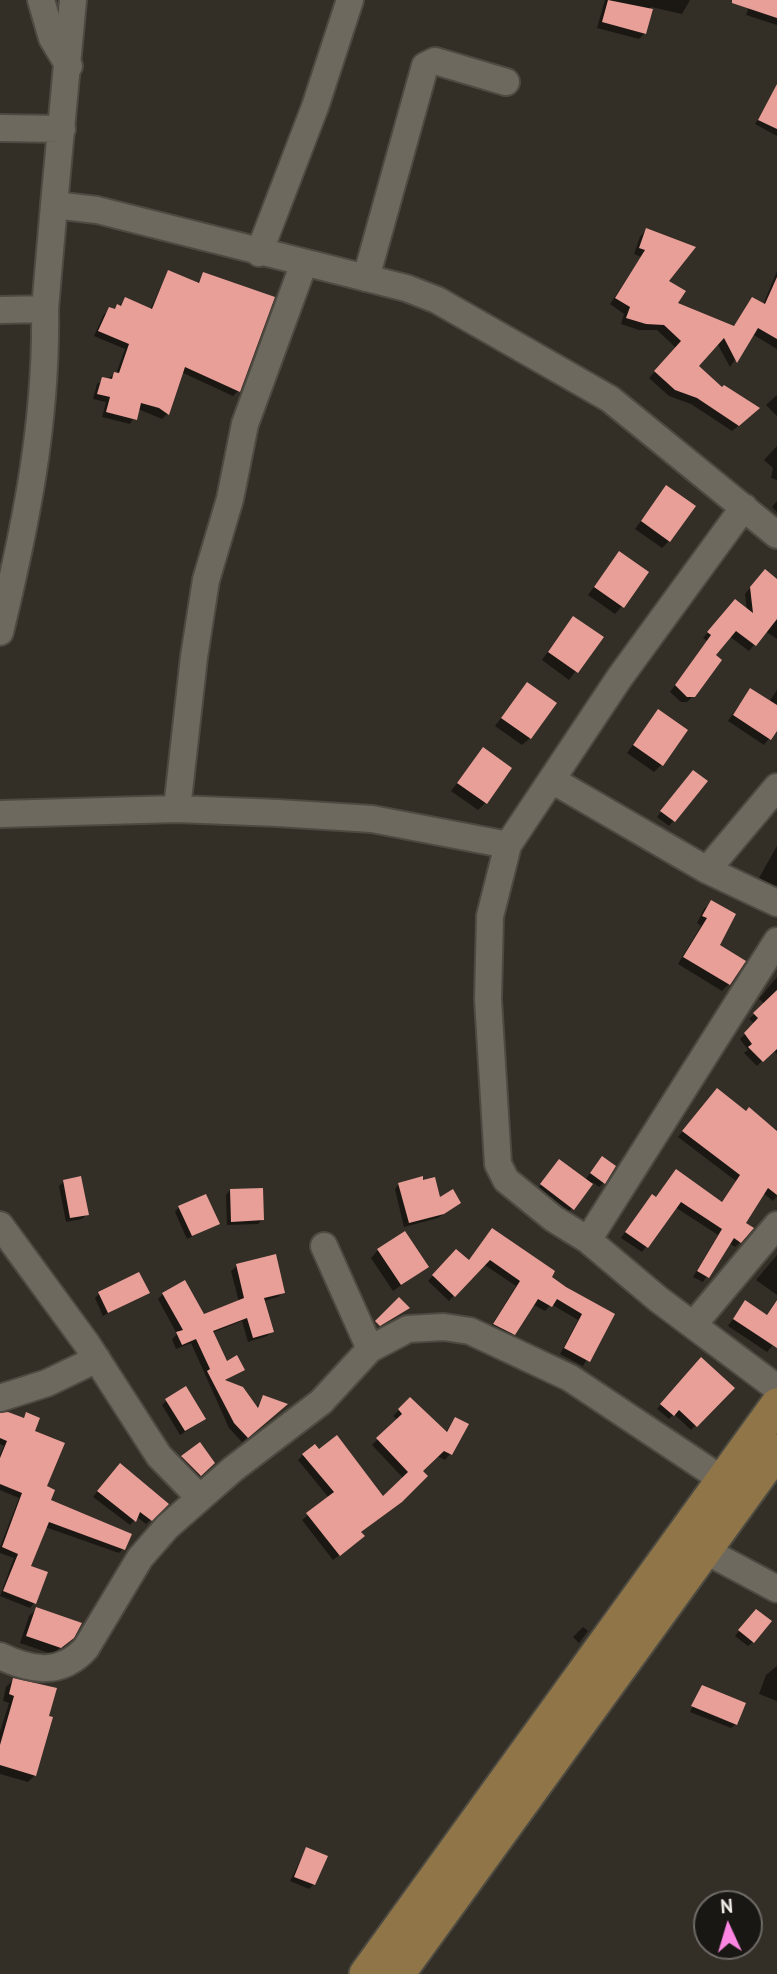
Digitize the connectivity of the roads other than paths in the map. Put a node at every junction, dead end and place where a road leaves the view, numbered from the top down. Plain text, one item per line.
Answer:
1 (41, 0) edge
2 (73, 0) edge
3 (350, 0) edge
4 (69, 66) junction
5 (506, 82) dead end
6 (0, 128) edge
7 (62, 129) junction
8 (54, 205) junction
9 (259, 253) junction
10 (304, 263) junction
11 (366, 278) junction
12 (45, 309) junction
13 (0, 310) edge
14 (744, 507) junction
15 (777, 535) edge
16 (0, 632) edge
17 (552, 780) junction
18 (777, 787) edge
19 (177, 809) junction
20 (0, 814) edge
21 (508, 845) junction
22 (707, 870) junction
23 (777, 903) edge
24 (777, 941) edge
25 (0, 1225) edge
26 (777, 1226) edge
27 (588, 1240) junction
28 (324, 1246) dead end
29 (694, 1324) junction
30 (370, 1349) junction
31 (97, 1359) junction
32 (777, 1388) edge
33 (0, 1398) edge
34 (777, 1405) edge
35 (777, 1451) edge
36 (723, 1480) junction
37 (200, 1498) junction
38 (706, 1551) junction
39 (777, 1590) edge
40 (0, 1656) edge
41 (366, 1974) edge
42 (398, 1974) edge

1 - 4 street
2 - 4 street
3 - 9 street
4 - 7 street
5 - 11 street
6 - 7 street
7 - 8 street
8 - 9 street
8 - 12 street
9 - 10 street
10 - 11 street
10 - 19 street
11 - 14 street
12 - 13 street
12 - 16 street
14 - 15 street
14 - 17 street
17 - 21 street
17 - 22 street
18 - 22 street
19 - 20 street
19 - 21 street
21 - 27 street
22 - 23 street
24 - 27 street
25 - 31 street
26 - 29 street
27 - 29 street
28 - 30 street
29 - 32 street
30 - 36 street
30 - 37 street
31 - 33 street
31 - 37 street
34 - 36 main road
35 - 38 main road
36 - 41 main road
37 - 40 street
38 - 39 street
38 - 42 main road

